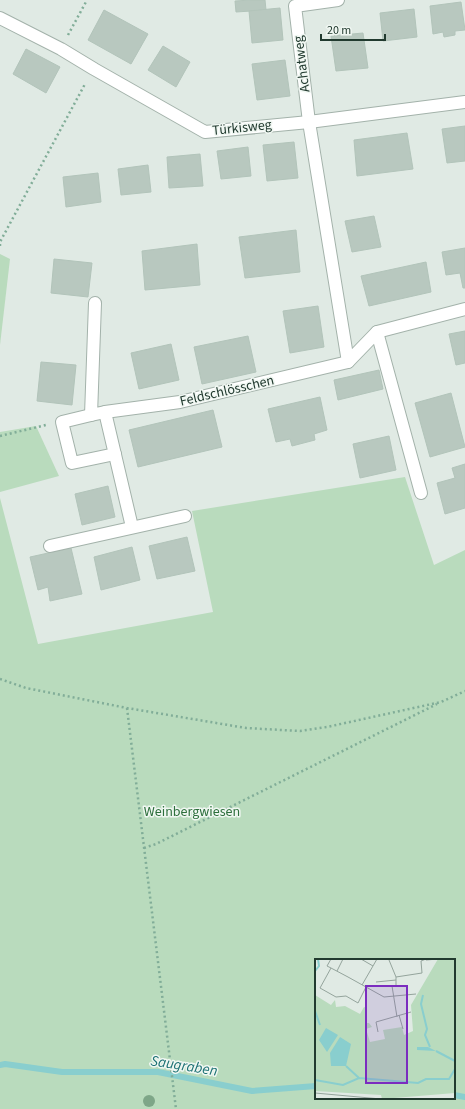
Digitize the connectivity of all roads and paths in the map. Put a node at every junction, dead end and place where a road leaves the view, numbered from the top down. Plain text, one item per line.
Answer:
1 (87, 0) edge
2 (338, 0) edge
3 (294, 3) edge
4 (0, 18) edge
5 (61, 49) junction
6 (94, 69) junction
7 (465, 102) edge
8 (308, 122) junction
9 (0, 242) edge
10 (0, 246) edge
11 (95, 303) dead end
12 (465, 310) edge
13 (377, 332) junction
14 (348, 362) junction
15 (105, 412) junction
16 (91, 415) junction
17 (62, 422) junction
18 (0, 436) edge
19 (115, 454) junction
20 (421, 493) dead end
21 (185, 516) dead end
22 (132, 527) junction
23 (50, 546) dead end
24 (0, 679) edge
25 (465, 691) edge
26 (441, 702) junction
27 (127, 708) junction
28 (144, 848) junction
29 (176, 1109) edge

1 - 5 path
2 - 3 street, Achatweg
3 - 8 street, Achatweg
4 - 5 street, Türkisweg
5 - 6 street, Türkisweg
6 - 8 street, Türkisweg
6 - 9 path
7 - 8 street, Türkisweg
8 - 14 street
9 - 10 path
11 - 16 street
12 - 13 street
13 - 14 street
13 - 20 street
14 - 15 street, Feldschlösschen
15 - 16 street, Feldschlösschen
15 - 19 street
16 - 17 street, Feldschlösschen
17 - 18 path
17 - 19 street
19 - 22 street
21 - 22 street
22 - 23 street
24 - 27 path
25 - 26 path
26 - 27 path
26 - 28 path
27 - 28 path
28 - 29 path

